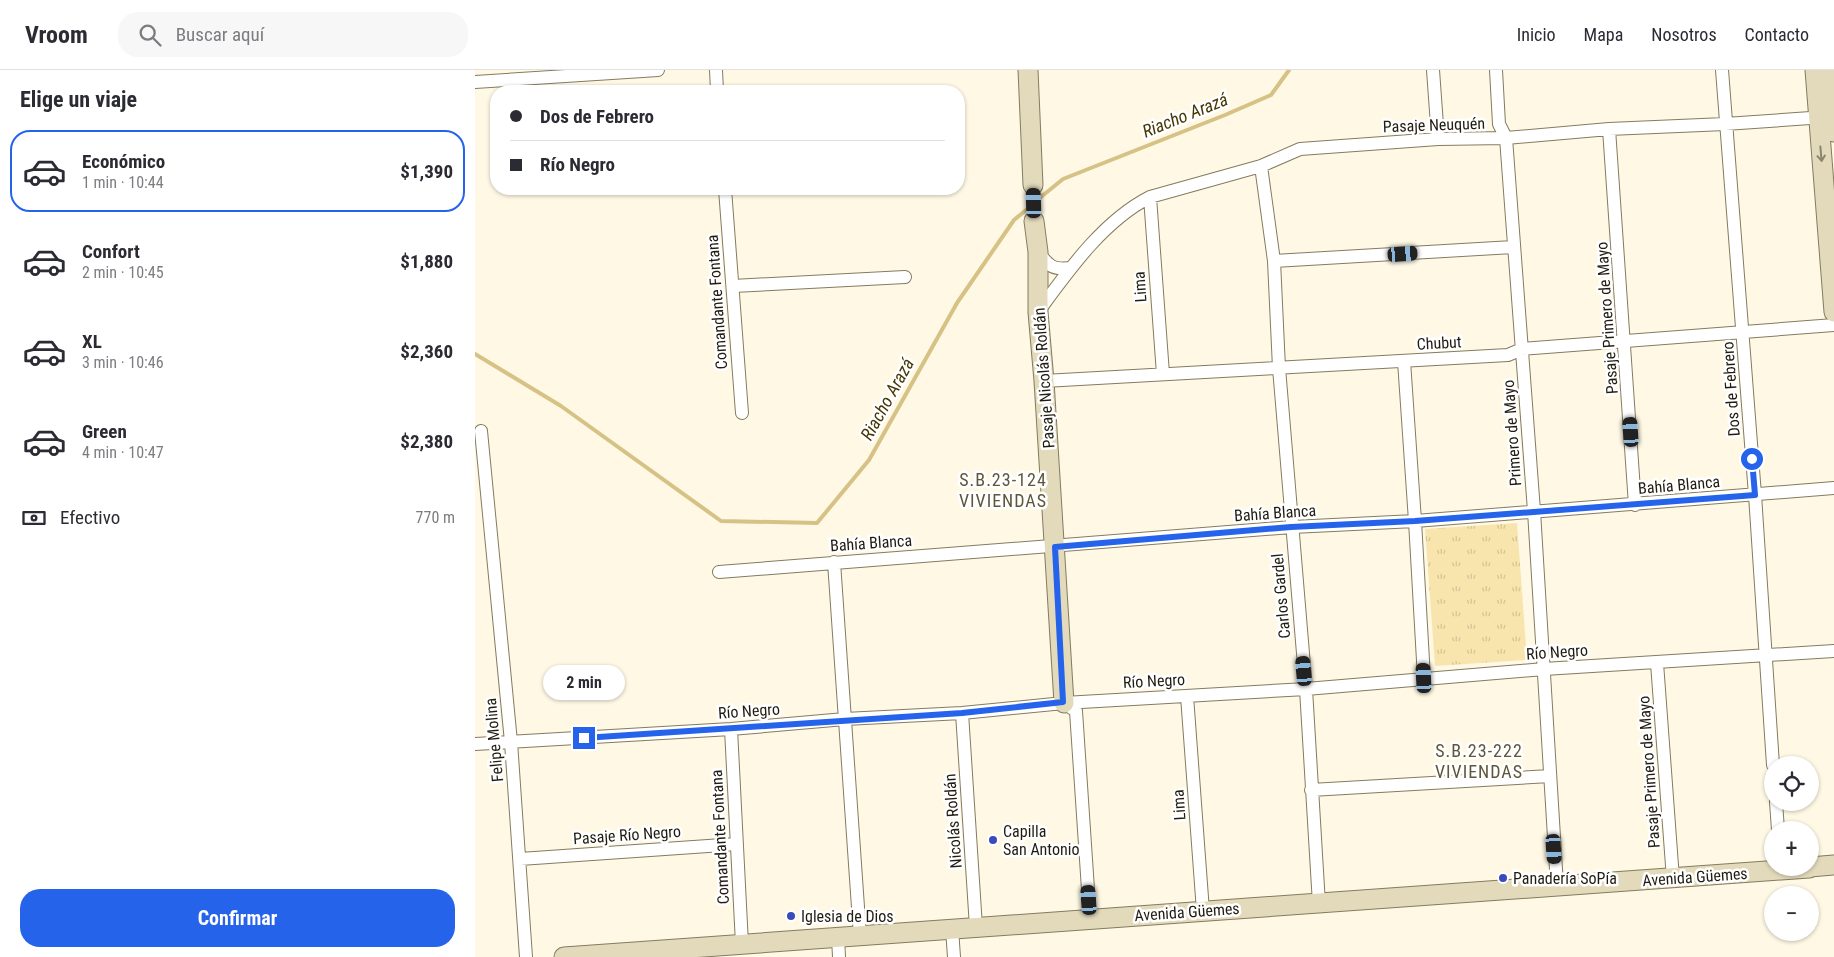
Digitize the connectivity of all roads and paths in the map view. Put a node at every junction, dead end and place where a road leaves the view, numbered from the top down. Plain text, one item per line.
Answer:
1 (658, 70) edge
2 (716, 70) edge
3 (1028, 70) edge
4 (1433, 70) edge
5 (1496, 70) edge
6 (1722, 70) edge
7 (1815, 70) edge
8 (1830, 70) edge
9 (475, 82) edge
10 (717, 85) edge
11 (1828, 122) edge
12 (1725, 124) junction
13 (1609, 129) junction
14 (1506, 138) junction
15 (1438, 139) junction
16 (1261, 166) junction
17 (1033, 185) joint
18 (725, 195) edge
19 (1150, 198) junction
20 (1034, 221) joint
21 (1513, 247) junction
22 (1038, 252) junction
23 (1274, 261) junction
24 (1071, 268) junction
25 (905, 277) dead end
26 (733, 286) junction
27 (1038, 312) junction
28 (1834, 312) edge
29 (1834, 325) edge
30 (1743, 332) junction
31 (1625, 342) junction
32 (1522, 349) junction
33 (1404, 361) junction
34 (1279, 368) junction
35 (1163, 374) junction
36 (1044, 381) junction
37 (741, 413) dead end
38 (481, 431) dead end
39 (1834, 488) edge
40 (1755, 495) junction
41 (1635, 504) junction
42 (1534, 512) junction
43 (1415, 521) junction
44 (1291, 527) junction
45 (1055, 547) junction
46 (834, 562) junction
47 (719, 572) dead end
48 (1834, 651) edge
49 (1765, 656) junction
50 (1657, 662) junction
51 (1544, 669) junction
52 (1424, 678) junction
53 (1306, 689) junction
54 (1187, 696) junction
55 (1063, 702) junction
56 (962, 713) junction
57 (845, 720) junction
58 (731, 729) junction
59 (511, 742) junction
60 (475, 744) edge
61 (1772, 756) edge
62 (1550, 776) junction
63 (1311, 790) junction
64 (737, 844) junction
65 (520, 859) junction
66 (1834, 865) edge
67 (1819, 866) edge
68 (1764, 870) edge
69 (1673, 878) junction
70 (1557, 886) junction
71 (1319, 904) junction
72 (1203, 911) junction
73 (1090, 919) junction
74 (976, 927) junction
75 (951, 929) junction
76 (860, 936) junction
77 (838, 937) junction
78 (742, 944) junction
79 (526, 957) edge
80 (564, 957) edge
81 (839, 957) edge
82 (954, 957) edge

1 - 9 street
2 - 10 street
3 - 17 street, Pasaje Nicolás Roldán
4 - 15 street
5 - 14 street, Primero de Mayo
6 - 12 street, Dos de Febrero
7 - 11 street
8 - 11 street
11 - 12 street, Pasaje Neuquén
11 -> 28 street
12 - 13 street, Pasaje Neuquén
12 - 30 street, Dos de Febrero
13 - 14 street, Pasaje Neuquén
13 - 31 street, Pasaje Primero de Mayo
14 - 15 street, Pasaje Neuquén
14 - 21 street, Primero de Mayo
15 - 16 street, Pasaje Neuquén
16 - 19 street, Pasaje Neuquén
16 - 23 street, Carlos Gardel
17 - 20 street, Pasaje Nicolás Roldán
18 - 26 street, Comandante Fontana
19 - 24 street, Pasaje Neuquén
19 - 35 street, Lima
20 - 22 street, Pasaje Nicolás Roldán
21 - 23 street
21 - 32 street, Primero de Mayo
22 - 24 street
22 - 27 street, Pasaje Nicolás Roldán
23 - 34 street, Carlos Gardel
24 - 27 street, Pasaje Neuquén
25 - 26 street
26 - 37 street, Comandante Fontana
27 - 36 street, Pasaje Nicolás Roldán
29 - 30 street, Chubut
30 - 31 street, Chubut
30 - 40 street, Dos de Febrero
31 - 32 street, Chubut
31 - 41 street, Pasaje Primero de Mayo
32 - 33 street, Chubut
32 - 42 street, Primero de Mayo
33 - 34 street, Chubut
33 - 43 street
34 - 35 street, Chubut
34 - 44 street, Carlos Gardel
35 - 36 street, Chubut
36 - 45 street, Pasaje Nicolás Roldán
38 - 59 street, Felipe Molina
39 - 40 street, Bahía Blanca
40 - 41 street, Bahía Blanca
40 - 49 street, Dos de Febrero
41 - 42 street, Bahía Blanca
42 - 43 street, Bahía Blanca
42 - 51 street, Primero de Mayo
43 - 44 street, Bahía Blanca
43 - 52 street
44 - 45 street, Bahía Blanca
44 - 53 street, Carlos Gardel
45 - 46 street, Bahía Blanca
45 - 55 street, Pasaje Nicolás Roldán
46 - 47 street, Bahía Blanca
46 - 57 street
48 - 49 street, Río Negro
49 - 50 street, Río Negro
49 - 61 street, Dos de Febrero
50 - 51 street, Río Negro
50 - 69 street, Pasaje Primero de Mayo
51 - 52 street, Río Negro
51 - 62 street, Primero de Mayo
52 - 53 street, Río Negro
53 - 54 street, Río Negro
53 - 63 street, Carlos Gardel
54 - 55 street, Río Negro
54 - 72 street, Lima
55 - 56 street, Río Negro
55 - 73 street
56 - 57 street, Río Negro
56 - 74 street, Nicolás Roldán
57 - 58 street, Río Negro
57 - 76 street
58 - 59 street, Río Negro
58 - 64 street, Comandante Fontana
59 - 60 street, Río Negro
59 - 65 street, Felipe Molina
62 - 63 street
62 - 70 street, Primero de Mayo
63 - 71 street, Carlos Gardel
64 - 65 street, Pasaje Río Negro
64 - 78 street, Comandante Fontana
65 - 79 street, Felipe Molina
66 - 67 street, Avenida Güemes
68 - 69 street, Avenida Güemes
69 - 70 street, Avenida Güemes
70 - 71 street, Avenida Güemes
71 - 72 street, Avenida Güemes
72 - 73 street, Avenida Güemes
73 - 74 street, Avenida Güemes
74 - 75 street, Avenida Güemes
75 - 76 street, Avenida Güemes
75 - 82 street
76 - 77 street, Avenida Güemes
77 - 78 street, Avenida Güemes
77 - 81 street
78 - 80 street, Avenida Güemes

